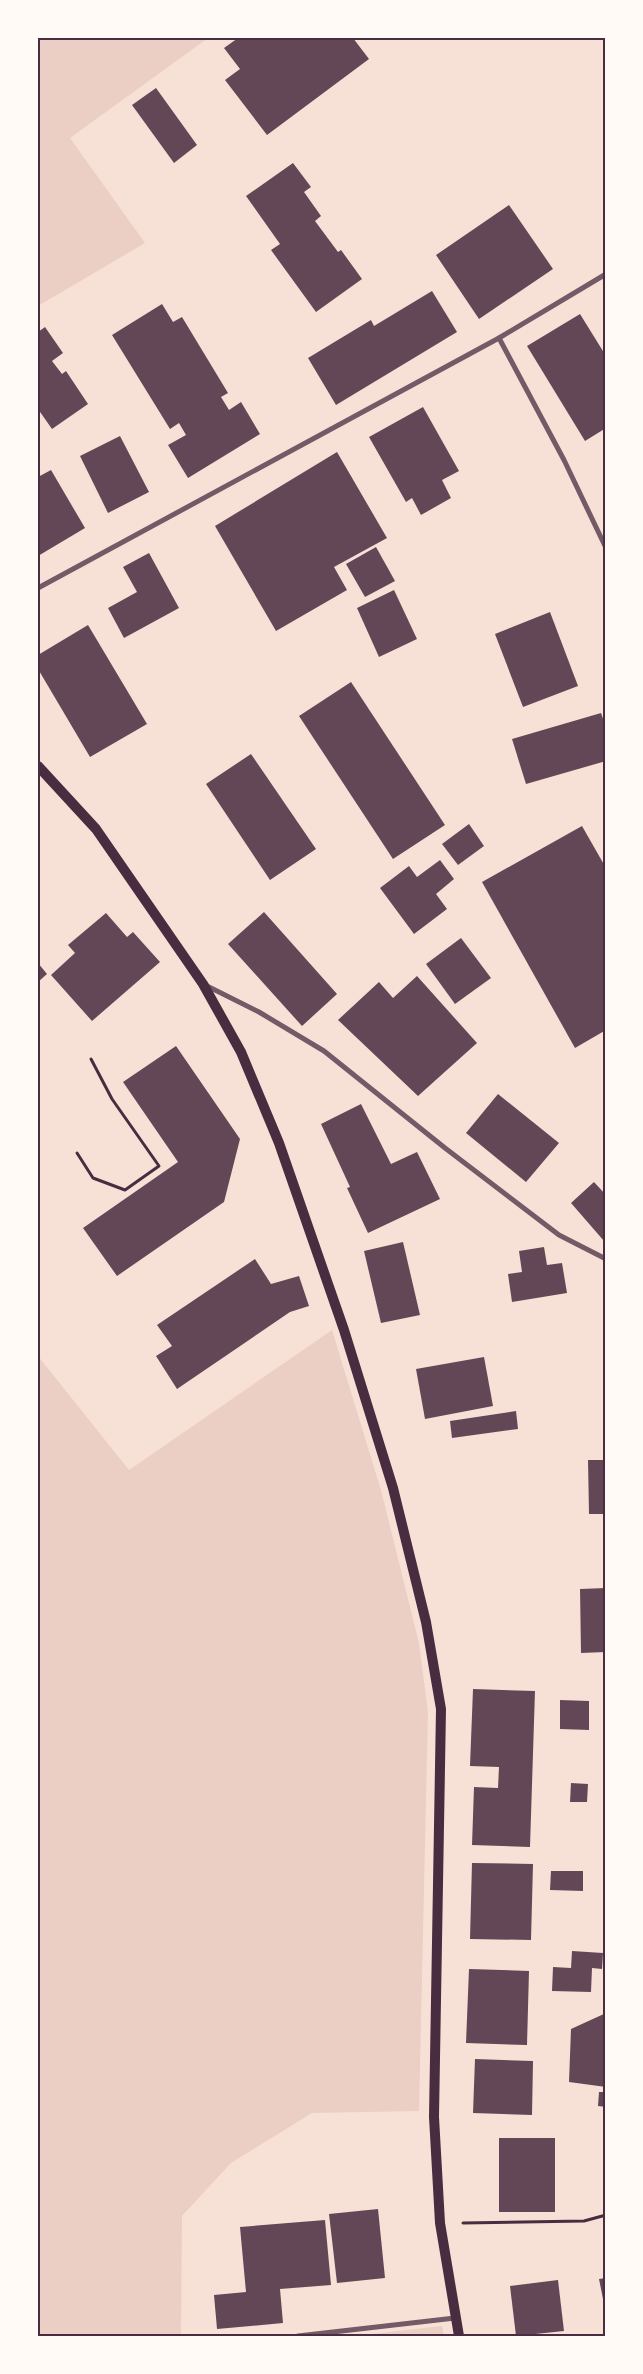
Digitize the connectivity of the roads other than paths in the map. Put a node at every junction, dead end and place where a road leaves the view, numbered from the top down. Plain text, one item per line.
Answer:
1 (606, 274) edge
2 (499, 338) junction
3 (606, 548) edge
4 (38, 588) edge
5 (38, 766) edge
6 (203, 984) junction
7 (606, 1259) edge
8 (606, 1800) edge
9 (606, 1876) edge
10 (455, 2318) junction
11 (298, 2336) edge
12 (459, 2336) edge

1 - 2 street
2 - 3 street
2 - 4 street
5 - 6 main road
6 - 7 street
6 - 10 main road
8 - 9 street
10 - 11 street
10 - 12 main road

